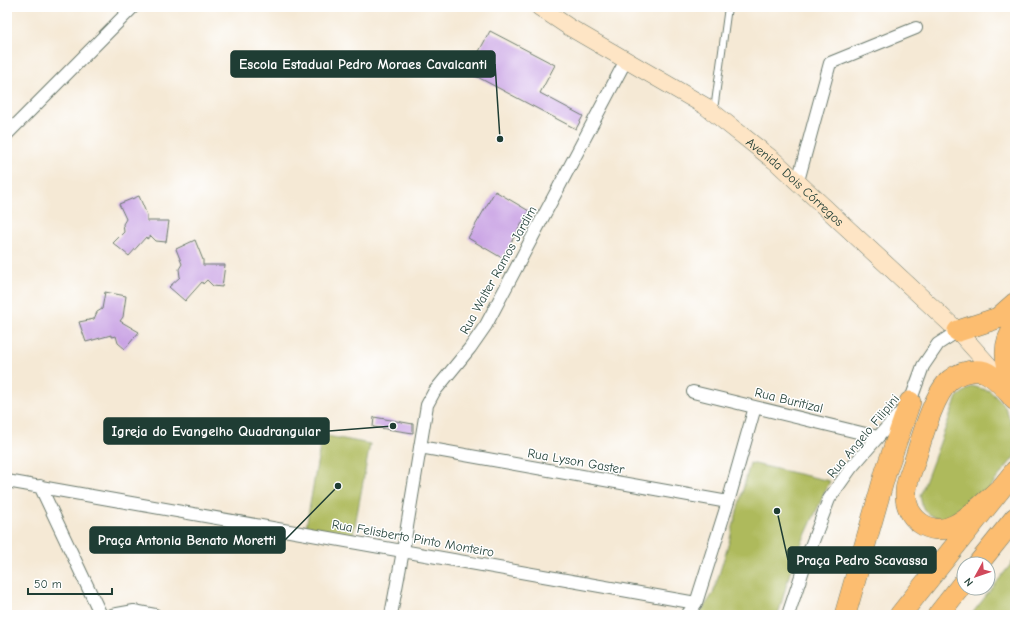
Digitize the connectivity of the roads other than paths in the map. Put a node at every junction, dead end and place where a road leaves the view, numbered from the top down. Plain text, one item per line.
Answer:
1 (133, 7) edge
2 (539, 7) edge
3 (728, 7) edge
4 (916, 28) dead end
5 (626, 60) junction
6 (714, 113) junction
7 (7, 134) edge
8 (798, 181) junction
9 (1015, 303) edge
10 (1015, 327) edge
11 (958, 331) junction
12 (693, 392) dead end
13 (1015, 394) edge
14 (1015, 400) edge
15 (910, 402) junction
16 (755, 407) junction
17 (878, 437) junction
18 (420, 446) junction
19 (1015, 471) edge
20 (7, 481) edge
21 (40, 486) junction
22 (1002, 487) junction
23 (728, 502) junction
24 (1015, 518) edge
25 (1002, 535) junction
26 (403, 551) junction
27 (985, 556) edge
28 (988, 556) edge
29 (956, 592) edge
30 (962, 596) edge
31 (696, 603) junction
32 (101, 615) edge
33 (112, 615) edge
34 (155, 615) edge
35 (391, 615) edge
36 (688, 615) edge
37 (788, 615) edge
38 (845, 615) edge
39 (900, 615) edge
40 (938, 615) edge
41 (949, 615) edge

1 - 7 street
2 - 5 street, Avenida Dois Córregos
3 - 6 lane
4 - 8 street
5 - 6 street, Avenida Dois Córregos
5 - 18 street, Rua Walter Ramos Jardim
6 - 8 street, Avenida Dois Córregos
8 - 11 street, Avenida Dois Córregos
9 - 11 highway
10 - 13 highway
11 - 14 street, Avenida Dois Córregos
11 - 15 street, Rua Angelo Filipini
12 - 16 street, Rua Buritizal
14 - 22 highway
15 - 17 street, Rua Angelo Filipini
15 - 38 highway
16 - 17 street, Rua Buritizal
16 - 23 street
17 - 37 street, Rua Angelo Filipini
18 - 23 street, Rua Lyson Gaster
18 - 26 street, Rua Walter Ramos Jardim
19 - 22 highway
20 - 21 street, Rua Felisberto Pinto Monteiro
21 - 26 street, Rua Felisberto Pinto Monteiro
21 - 32 street
22 - 39 highway
23 - 31 street
24 - 25 highway
25 - 27 highway
25 - 28 highway
26 - 31 street, Rua Felisberto Pinto Monteiro
26 - 35 street, Rua Walter Ramos Jardim
29 - 40 highway
30 - 41 highway
31 - 36 street
33 - 34 street

